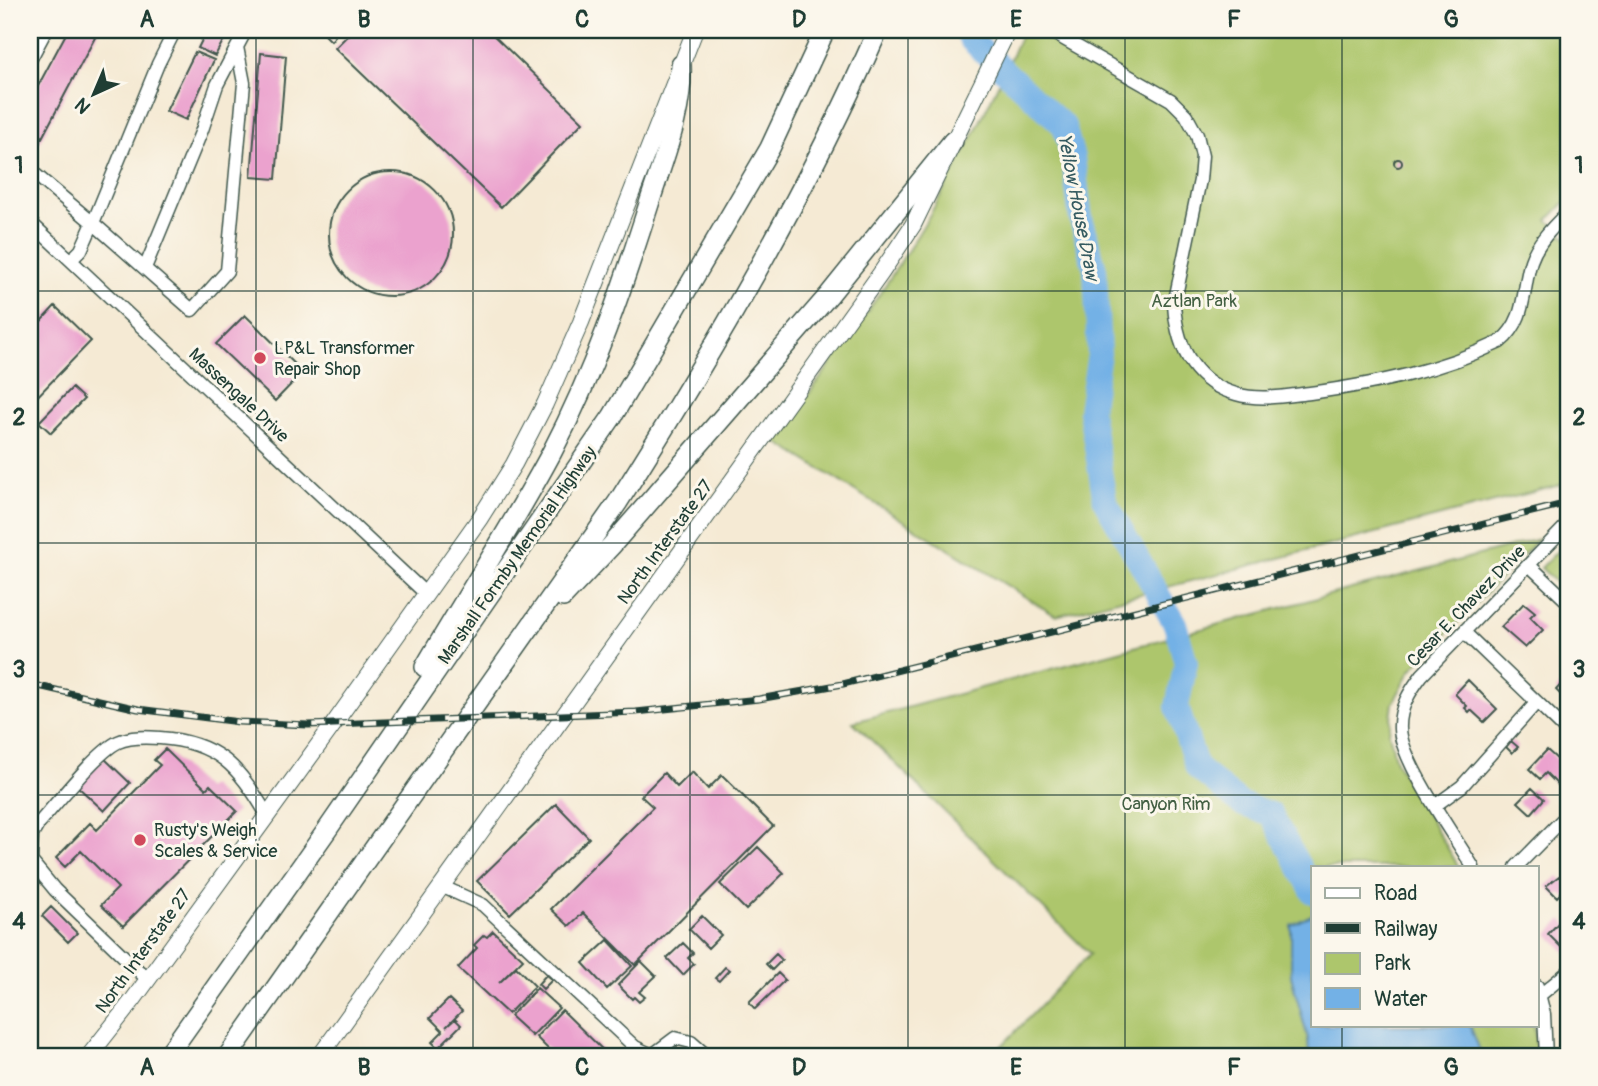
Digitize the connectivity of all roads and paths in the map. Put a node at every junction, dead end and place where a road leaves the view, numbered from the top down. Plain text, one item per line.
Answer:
1 (46, 30) edge
2 (175, 30) edge
3 (246, 30) edge
4 (695, 30) edge
5 (825, 30) edge
6 (878, 30) edge
7 (1008, 30) edge
8 (1048, 30) edge
9 (237, 47) junction
10 (30, 60) edge
11 (681, 65) junction
12 (954, 141) junction
13 (30, 170) edge
14 (1566, 218) edge
15 (30, 222) edge
16 (93, 223) junction
17 (71, 260) junction
18 (145, 268) junction
19 (1568, 524) edge
20 (1529, 565) junction
21 (425, 593) junction
22 (1568, 602) edge
23 (528, 632) junction
24 (1464, 632) junction
25 (1537, 702) junction
26 (1568, 732) edge
27 (1436, 805) junction
28 (1568, 814) edge
29 (267, 815) junction
30 (332, 822) junction
31 (1472, 866) edge
32 (1517, 866) edge
33 (441, 886) junction
34 (1568, 972) edge
35 (147, 979) junction
36 (1538, 991) edge
37 (89, 1056) edge
38 (167, 1056) edge
39 (228, 1056) edge
40 (320, 1056) edge
41 (651, 1056) edge
42 (707, 1056) edge
43 (1546, 1056) edge

1 - 10 street
2 - 16 street
3 - 9 street
4 - 11 main road, North Interstate 27
5 - 30 highway, Marshall Formby Memorial Highway
6 - 23 highway
7 - 12 main road, North Interstate 27
8 - 14 street
9 - 18 street
9 - 18 street
11 - 21 main road, North Interstate 27
11 - 30 highway
12 - 23 highway
12 - 33 main road, North Interstate 27
13 - 16 street
15 - 17 street, Massengale Drive
16 - 17 street
16 - 18 street
17 - 21 street, Massengale Drive
19 - 20 street, Cesar E. Chavez Drive
20 - 22 street
20 - 24 street, Cesar E. Chavez Drive
21 - 29 main road, North Interstate 27
23 - 39 highway
24 - 25 street
24 - 27 street, Cesar E. Chavez Drive
25 - 26 street
25 - 27 street
27 - 31 street, Cesar E. Chavez Drive
28 - 32 street
29 - 35 main road, North Interstate 27
29 - 35 street
30 - 38 highway, Marshall Formby Memorial Highway
33 - 40 main road, North Interstate 27
33 - 41 street
34 - 36 street
35 - 37 main road, North Interstate 27
36 - 43 street
41 - 42 street

